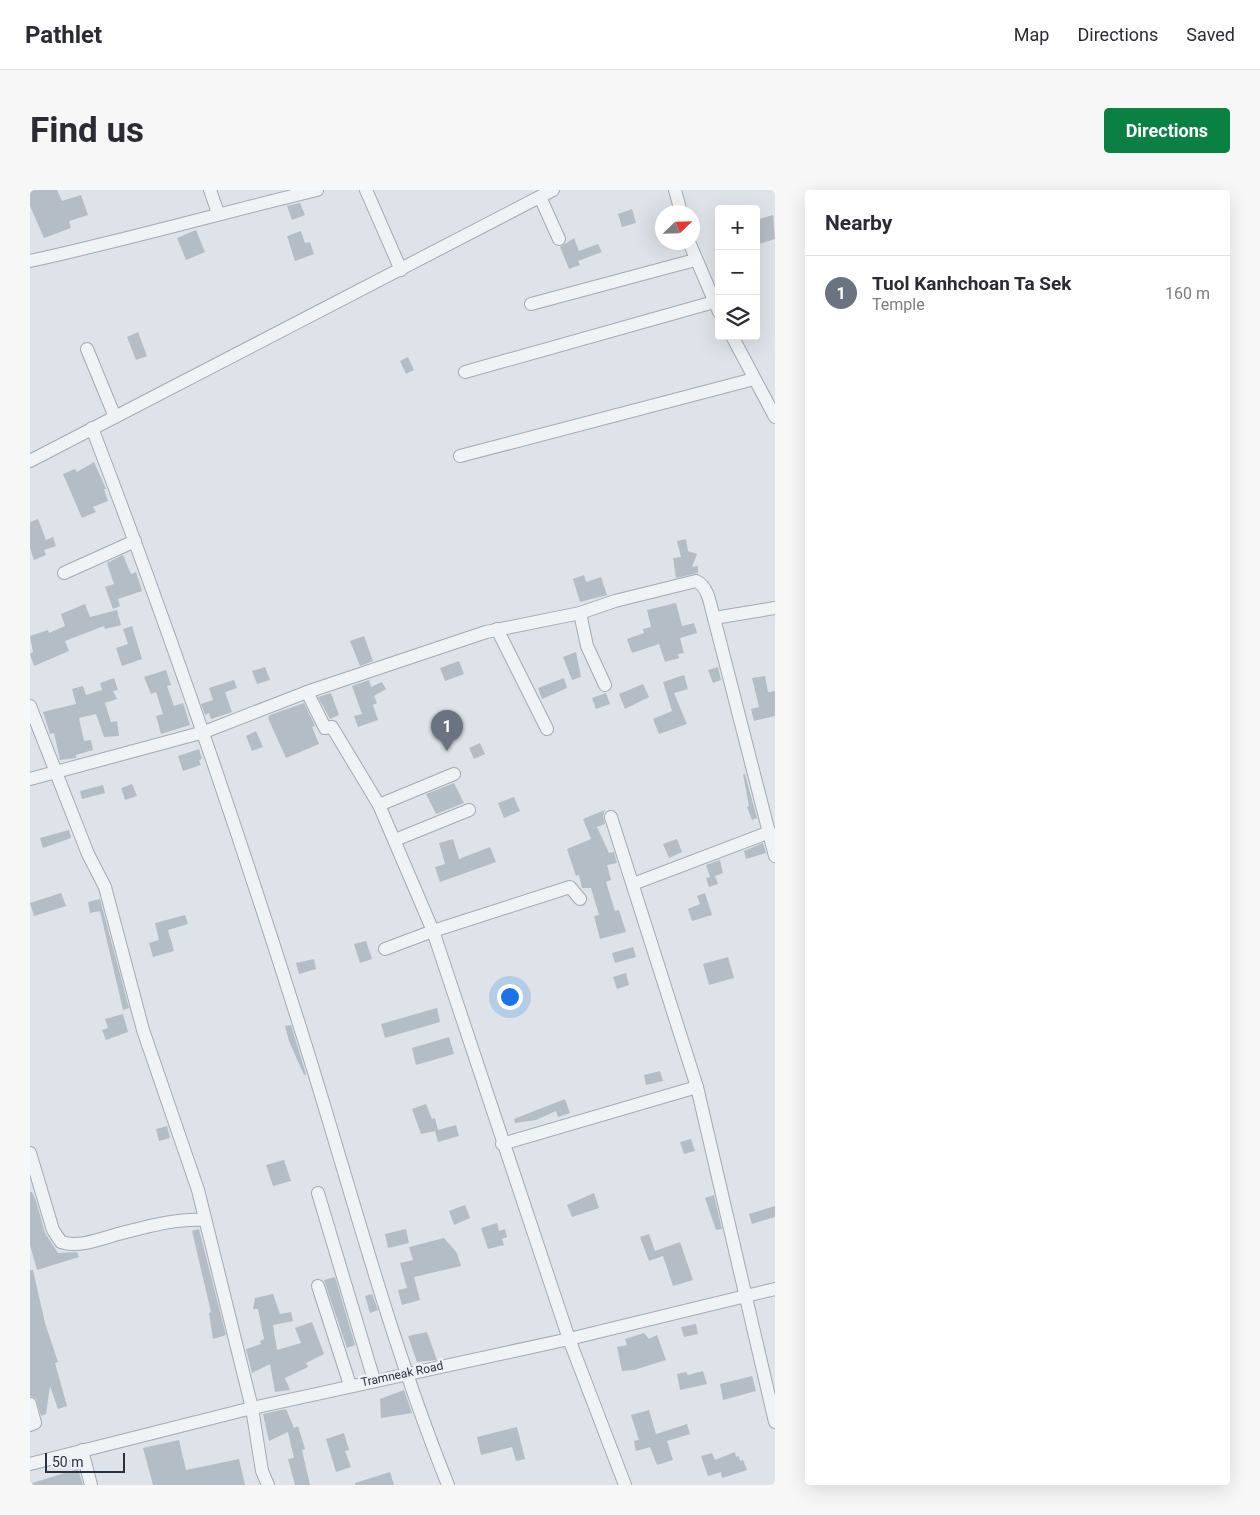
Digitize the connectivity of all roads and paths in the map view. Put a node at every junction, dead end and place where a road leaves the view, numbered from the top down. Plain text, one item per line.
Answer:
1 (210, 190) edge
2 (317, 190) edge
3 (366, 190) edge
4 (552, 190) edge
5 (675, 190) edge
6 (540, 197) junction
7 (679, 205) edge
8 (218, 213) junction
9 (559, 239) dead end
10 (692, 250) edge
11 (695, 260) junction
12 (30, 261) edge
13 (401, 270) junction
14 (531, 304) dead end
15 (715, 305) edge
16 (715, 307) edge
17 (734, 340) edge
18 (87, 349) dead end
19 (465, 372) dead end
20 (754, 378) junction
21 (115, 417) junction
22 (775, 418) edge
23 (92, 428) junction
24 (460, 456) dead end
25 (30, 461) edge
26 (136, 542) junction
27 (64, 573) dead end
28 (775, 608) edge
29 (580, 613) junction
30 (714, 618) junction
31 (497, 629) junction
32 (606, 685) dead end
33 (308, 692) junction
34 (30, 706) edge
35 (547, 729) dead end
36 (204, 732) junction
37 (56, 772) junction
38 (454, 774) dead end
39 (30, 778) edge
40 (379, 805) junction
41 (469, 810) dead end
42 (611, 817) dead end
43 (771, 825) edge
44 (395, 840) junction
45 (775, 856) edge
46 (633, 884) junction
47 (580, 899) dead end
48 (433, 931) junction
49 (385, 949) dead end
50 (696, 1087) junction
51 (502, 1144) junction
52 (30, 1153) edge
53 (318, 1193) dead end
54 (205, 1220) junction
55 (318, 1286) dead end
56 (775, 1288) edge
57 (746, 1295) junction
58 (568, 1339) junction
59 (406, 1373) junction
60 (374, 1380) junction
61 (350, 1386) junction
62 (30, 1404) edge
63 (252, 1408) junction
64 (775, 1422) edge
65 (30, 1424) edge
66 (82, 1450) junction
67 (30, 1464) edge
68 (91, 1485) edge
69 (268, 1485) edge
70 (448, 1485) edge
71 (625, 1485) edge

1 - 8 street
2 - 8 street
3 - 13 street
4 - 6 street
5 - 7 street
6 - 9 street
6 - 13 street
8 - 12 street
10 - 11 street
11 - 14 street
11 - 15 street
13 - 21 street
16 - 19 street
17 - 20 street
18 - 21 street
20 - 22 street
20 - 24 street
21 - 23 street
23 - 25 street
23 - 26 street
26 - 27 street
26 - 36 street
28 - 30 street
29 - 30 street
29 - 31 street
29 - 32 street
30 - 43 street
31 - 33 street
31 - 35 street
33 - 36 street
33 - 40 street
34 - 37 street
36 - 37 street
36 - 59 street
37 - 39 street
37 - 54 street
38 - 40 street
40 - 44 street
41 - 44 street
42 - 46 street
43 - 45 street
43 - 46 street
44 - 48 street
46 - 50 street
47 - 48 street
48 - 49 street
48 - 51 street
50 - 51 street
50 - 57 street
51 - 58 street
52 - 54 street
53 - 60 street
54 - 63 street
55 - 61 street
56 - 57 street, Tramneak Road
57 - 58 street, Tramneak Road
57 - 64 street
58 - 59 street, Tramneak Road
58 - 71 street
59 - 60 street, Tramneak Road
59 - 70 street
60 - 61 street, Tramneak Road
61 - 63 street, Tramneak Road
62 - 65 street
63 - 66 street, Tramneak Road
63 - 69 street
66 - 67 street, Tramneak Road
66 - 68 street

